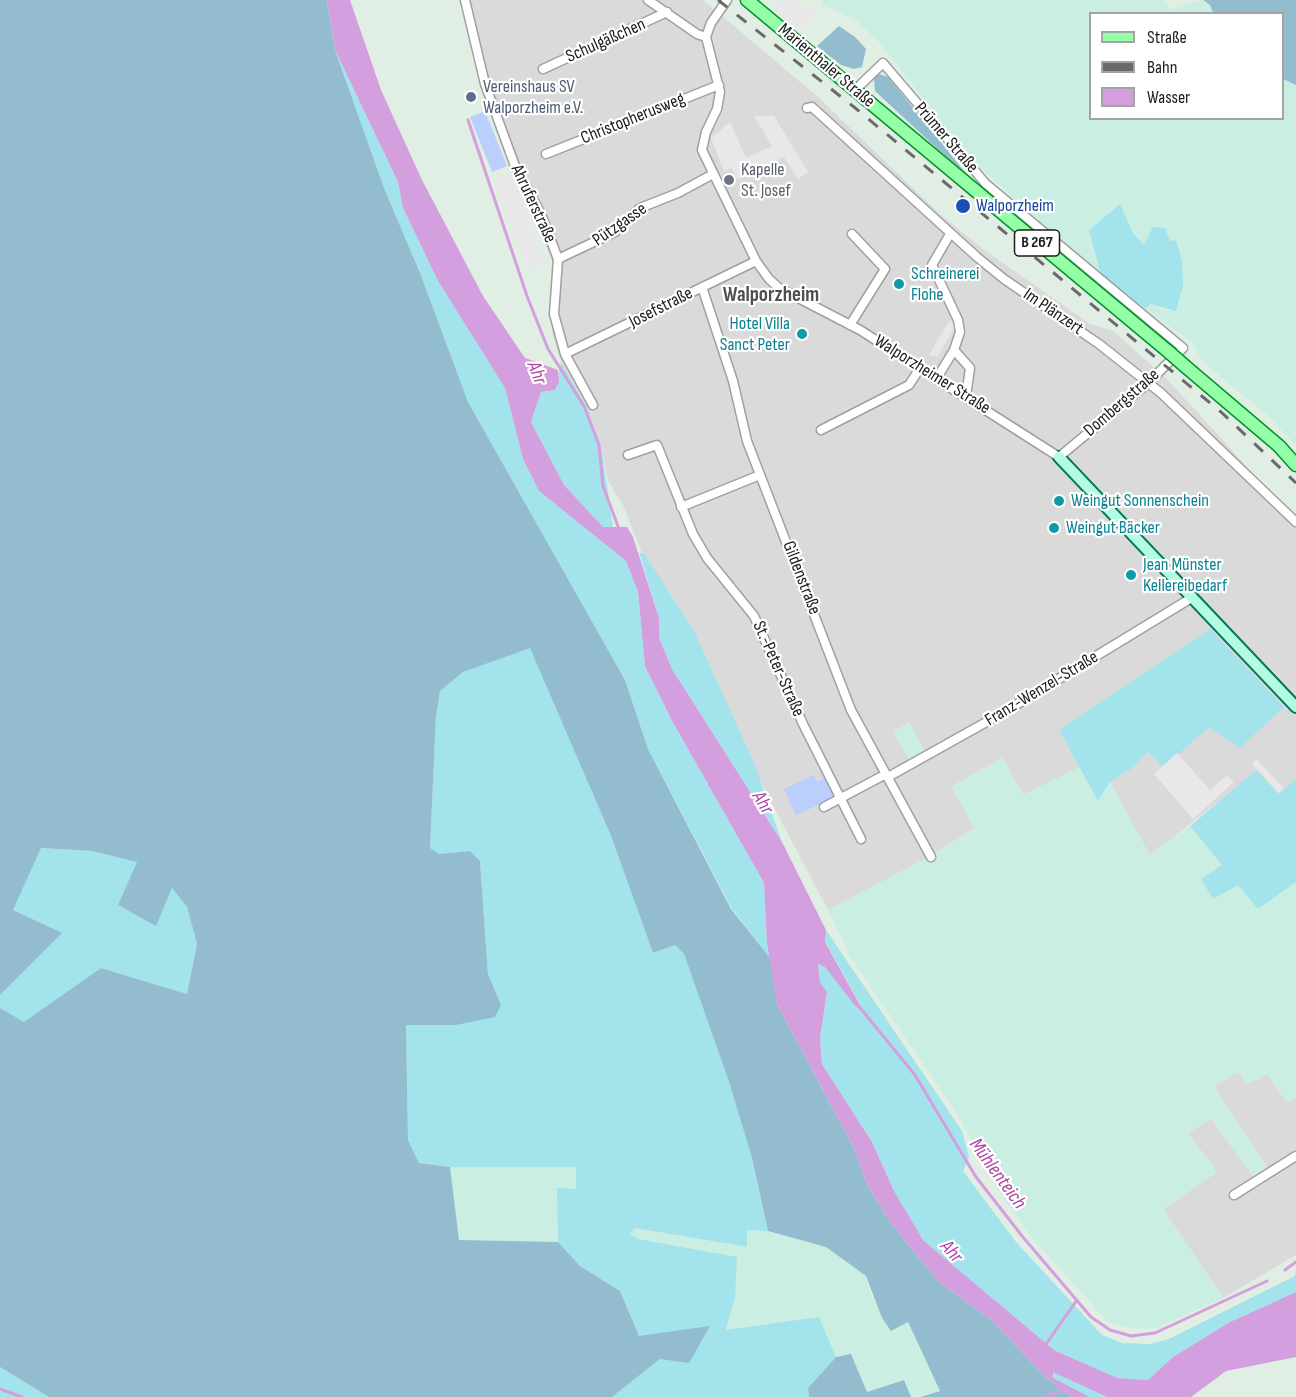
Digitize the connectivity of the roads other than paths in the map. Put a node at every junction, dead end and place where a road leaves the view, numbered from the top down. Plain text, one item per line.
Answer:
1 (465, 0) edge
2 (648, 0) edge
3 (727, 0) edge
4 (747, 0) edge
5 (667, 12) junction
6 (706, 37) junction
7 (543, 69) dead end
8 (719, 85) junction
9 (855, 90) junction
10 (807, 108) dead end
11 (546, 154) dead end
12 (713, 174) junction
13 (852, 234) dead end
14 (950, 234) junction
15 (558, 259) junction
16 (756, 261) junction
17 (702, 287) junction
18 (850, 325) junction
19 (1183, 348) joint
20 (954, 350) junction
21 (568, 353) junction
22 (920, 368) junction
23 (937, 378) junction
24 (1147, 384) junction
25 (966, 396) junction
26 (593, 405) dead end
27 (821, 430) dead end
28 (628, 455) dead end
29 (1059, 457) junction
30 (1296, 465) edge
31 (760, 475) junction
32 (681, 507) junction
33 (1296, 522) edge
34 (1193, 597) junction
35 (1296, 707) edge
36 (887, 775) junction
37 (840, 798) junction
38 (824, 807) dead end
39 (861, 839) dead end
40 (931, 856) dead end
41 (1296, 1156) edge
42 (1234, 1195) dead end

1 - 15 street, Ahruferstraße
2 - 5 street
3 - 6 street
4 - 9 main road, Marienthaler Straße / B 267
5 - 6 street
5 - 7 street, Schulgäßchen
6 - 8 street, Walporzheimer Straße
8 - 11 street, Christopherusweg
8 - 12 street, Walporzheimer Straße
9 - 19 street, Prümer Straße
9 - 30 main road, Marienthaler Straße / B 267, bridge
10 - 14 street, Im Plänzert
12 - 15 street, Pützgasse
12 - 16 street, Walporzheimer Straße
13 - 18 street
14 - 20 street
14 - 24 street, Im Plänzert
15 - 21 street, Ahruferstraße
16 - 17 street, Josefstraße
16 - 18 street, Walporzheimer Straße
17 - 21 street, Josefstraße
17 - 31 street, Gildenstraße
18 - 22 street, Walporzheimer Straße
19 - 24 street, Dombergstraße
20 - 23 street
20 - 25 street
21 - 26 street, Ahruferstraße
22 - 23 street, Walporzheimer Straße
22 - 27 street
23 - 25 street, Walporzheimer Straße
24 - 29 street, Dombergstraße
24 - 33 street, Im Plänzert
25 - 29 street, Walporzheimer Straße
28 - 32 street, St.-Peter-Straße
29 - 34 street, Walporzheimer Straße
31 - 32 street
31 - 36 street, Gildenstraße
32 - 37 street, St.-Peter-Straße
34 - 35 street, Walporzheimer Straße
34 - 36 street, Franz-Wenzel-Straße
36 - 37 street, Franz-Wenzel-Straße
36 - 40 street, Gildenstraße
37 - 38 street, Franz-Wenzel-Straße
37 - 39 street, St.-Peter-Straße
41 - 42 street

